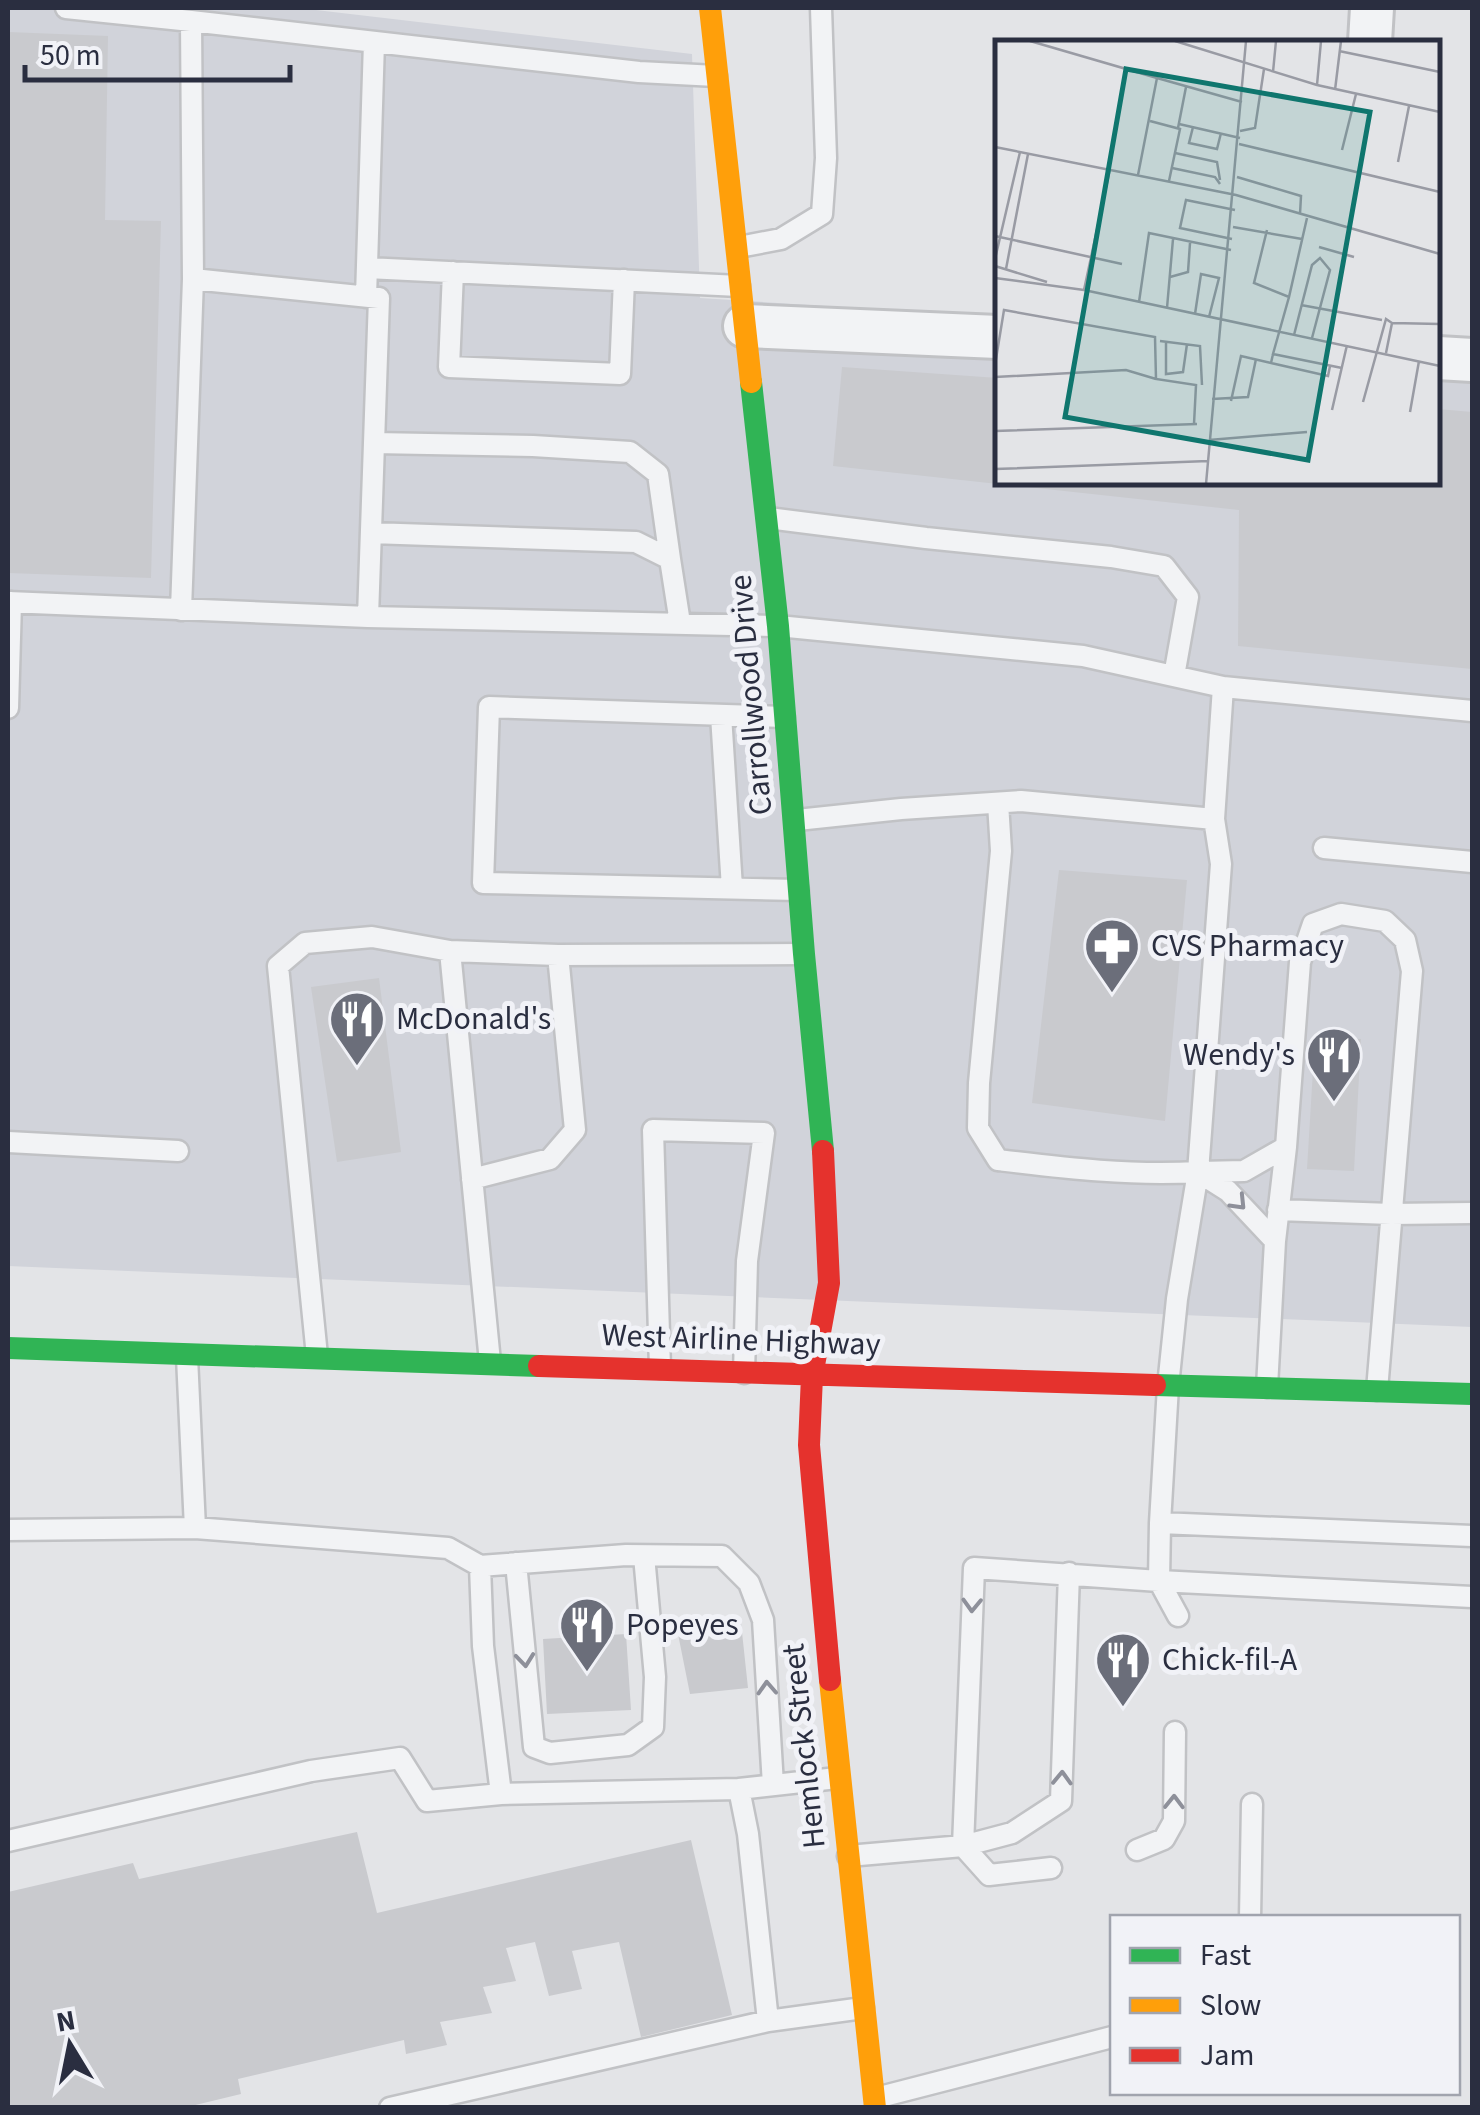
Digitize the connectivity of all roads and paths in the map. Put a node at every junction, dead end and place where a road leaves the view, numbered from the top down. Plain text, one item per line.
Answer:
1 (66, 8) edge
2 (710, 8) edge
3 (821, 8) edge
4 (1372, 8) edge
5 (191, 21) junction
6 (1370, 40) edge
7 (374, 42) junction
8 (718, 76) junction
9 (736, 248) junction
10 (367, 268) junction
11 (454, 272) junction
12 (192, 279) junction
13 (624, 280) junction
14 (366, 296) junction
15 (742, 306) junction
16 (995, 337) edge
17 (1440, 358) edge
18 (1472, 360) edge
19 (374, 443) junction
20 (766, 518) junction
21 (371, 533) junction
22 (670, 558) junction
23 (10, 602) edge
24 (181, 610) junction
25 (368, 617) junction
26 (680, 623) junction
27 (778, 626) junction
28 (1174, 676) junction
29 (1223, 688) junction
30 (8, 708) edge
31 (1472, 711) edge
32 (721, 715) junction
33 (786, 717) junction
34 (998, 803) junction
35 (1214, 819) junction
36 (796, 820) junction
37 (1324, 848) dead end
38 (1472, 862) edge
39 (732, 888) junction
40 (800, 890) junction
41 (450, 951) junction
42 (804, 954) junction
43 (558, 955) junction
44 (8, 1142) edge
45 (1286, 1147) junction
46 (178, 1151) dead end
47 (1198, 1172) junction
48 (472, 1179) junction
49 (1278, 1210) junction
50 (1472, 1213) edge
51 (1391, 1214) junction
52 (1274, 1241) junction
53 (8, 1348) edge
54 (187, 1355) junction
55 (317, 1359) junction
56 (490, 1365) junction
57 (660, 1370) junction
58 (744, 1373) junction
59 (812, 1376) junction
60 (1168, 1386) junction
61 (1267, 1389) junction
62 (1377, 1392) junction
63 (1472, 1394) edge
64 (1160, 1524) junction
65 (194, 1528) junction
66 (8, 1530) edge
67 (1472, 1536) edge
68 (644, 1556) junction
69 (516, 1563) junction
70 (480, 1566) junction
71 (1069, 1573) junction
72 (1159, 1580) junction
73 (1472, 1597) edge
74 (1178, 1616) dead end
75 (1175, 1732) dead end
76 (841, 1778) junction
77 (774, 1785) junction
78 (739, 1789) junction
79 (501, 1794) junction
80 (1252, 1804) dead end
81 (8, 1841) edge
82 (964, 1846) junction
83 (1136, 1850) dead end
84 (848, 1856) junction
85 (1051, 1868) dead end
86 (1250, 1915) edge
87 (864, 2008) junction
88 (768, 2022) junction
89 (1110, 2039) edge
90 (874, 2103) edge
91 (390, 2108) edge

1 - 5 lane
2 - 8 main road, Carrollwood Drive
3 - 9 lane
4 - 6 street
5 - 7 lane
5 - 12 lane
7 - 8 lane
7 - 10 lane
8 - 9 main road, Carrollwood Drive
9 - 15 main road, Carrollwood Drive
10 - 11 lane
10 - 14 lane
11 - 13 lane
11 - 13 lane
12 - 14 lane
12 - 24 lane
13 - 15 lane
14 - 19 lane
15 - 16 street
15 - 20 main road, Carrollwood Drive
17 - 18 street
19 - 21 lane
19 - 22 lane
20 - 27 main road, Carrollwood Drive
20 - 28 lane
21 - 22 lane
21 - 25 lane
22 - 26 lane
23 - 24 lane
23 - 30 lane
24 - 25 lane
25 - 26 lane
26 - 27 lane
27 - 28 lane
27 - 33 main road, Carrollwood Drive
28 - 29 lane
29 - 31 lane
29 - 35 lane
32 - 33 lane
32 - 39 lane
32 - 39 lane
33 - 36 main road, Carrollwood Drive
34 - 35 lane
34 - 36 lane
34 - 47 lane
35 - 47 lane
36 - 40 main road, Carrollwood Drive
37 - 38 lane
39 - 40 lane
40 - 42 main road, Carrollwood Drive
41 - 43 lane
41 - 48 lane
41 - 55 lane
42 - 43 lane
42 - 59 main road, Carrollwood Drive
43 - 48 lane
44 - 46 lane
45 - 47 lane
45 - 49 lane
45 - 51 lane
47 -> 52 lane
47 - 60 lane
48 - 56 lane
49 - 51 lane
49 - 52 lane
50 - 51 lane
51 - 62 lane
52 - 61 lane
53 - 54 main road, West Airline Highway
54 - 55 main road, West Airline Highway
54 - 65 lane
55 - 56 main road, West Airline Highway
56 - 57 main road, West Airline Highway
57 - 58 main road, West Airline Highway
57 - 58 lane
58 - 59 main road, West Airline Highway
59 - 60 main road, West Airline Highway
59 - 76 main road, Hemlock Street
60 - 61 main road, West Airline Highway
60 - 64 lane
61 - 62 main road, West Airline Highway
62 - 63 main road, West Airline Highway
64 - 67 lane
64 - 72 lane
65 - 66 lane
65 - 70 lane
68 - 69 lane
69 -> 68 lane
77 -> 68 lane
69 - 70 lane
70 - 79 lane
71 - 72 lane
82 -> 71 lane
71 -> 82 lane
72 - 73 lane
72 - 74 lane
83 -> 75 lane
76 - 77 lane
76 - 84 main road, Hemlock Street
77 - 78 lane
78 - 79 lane
78 - 88 lane
79 - 81 lane
80 - 86 lane
82 - 84 lane
82 - 85 lane
84 - 87 main road, Hemlock Street
87 - 88 lane
87 - 90 main road, Hemlock Street
88 - 91 lane
89 - 90 lane

